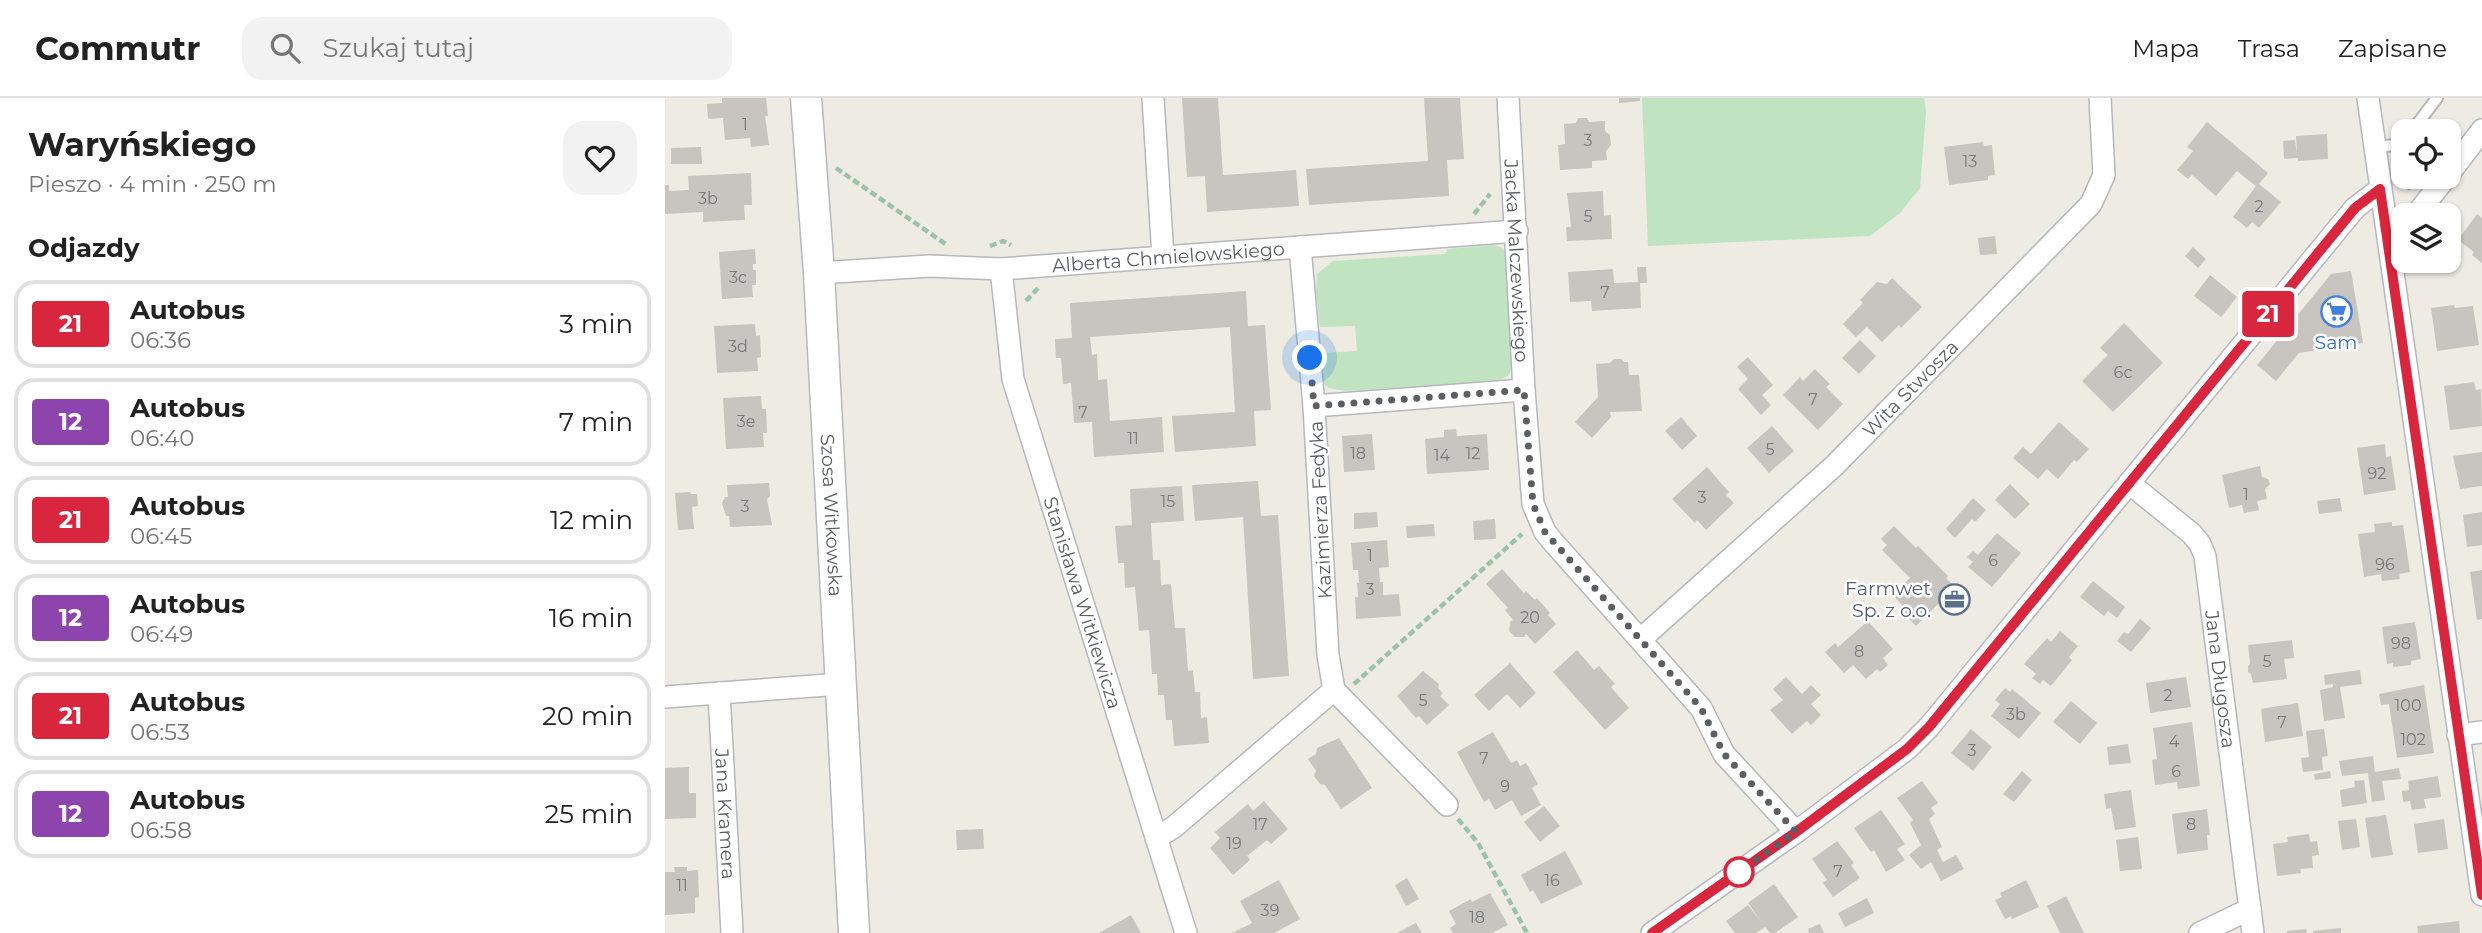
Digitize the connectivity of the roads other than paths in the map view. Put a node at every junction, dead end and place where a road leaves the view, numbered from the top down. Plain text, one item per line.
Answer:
1 (806, 98) edge
2 (1153, 98) edge
3 (1508, 98) edge
4 (2100, 98) edge
5 (2368, 98) edge
6 (2437, 98) edge
7 (2421, 119) edge
8 (2482, 130) edge
9 (2391, 145) edge
10 (2374, 147) junction
11 (2461, 158) edge
12 (2380, 189) junction
13 (2437, 189) edge
14 (2426, 203) edge
15 (2391, 221) edge
16 (1517, 231) junction
17 (1300, 247) junction
18 (1163, 257) junction
19 (1001, 269) junction
20 (819, 273) junction
21 (2400, 273) edge
22 (1524, 390) junction
23 (1314, 406) junction
24 (2129, 483) junction
25 (1640, 639) junction
26 (841, 684) junction
27 (1334, 690) junction
28 (719, 693) junction
29 (665, 697) edge
30 (2482, 732) edge
31 (2458, 735) junction
32 (1447, 805) road end
33 (1796, 832) junction
34 (1156, 838) junction
35 (2482, 895) edge
36 (2250, 909) junction
37 (732, 933) edge
38 (854, 933) edge
39 (1187, 933) edge
40 (1652, 933) edge
41 (2200, 933) edge
42 (2253, 933) edge

1 - 20 street, Szosa Witkowska
2 - 18 street
3 - 16 street, Jacka Malczewskiego
4 - 25 street, Wita Stwosza
5 - 10 street
6 - 7 lane
8 - 11 street
9 - 10 lane
10 - 12 street
12 - 15 street
12 - 24 street
13 - 14 street
16 - 17 street, Alberta Chmielowskiego
16 - 22 street, Jacka Malczewskiego
17 - 18 street, Alberta Chmielowskiego
17 - 23 street, Kazimierza Fedyka
18 - 19 street, Alberta Chmielowskiego
19 - 20 street, Alberta Chmielowskiego
19 - 34 street, Stanisława Witkiewicza
20 - 26 street, Szosa Witkowska
21 - 31 street
22 - 23 street
22 - 25 street, Jacka Malczewskiego
23 - 27 street, Kazimierza Fedyka
24 - 33 street
24 - 36 street, Jana Długosza
25 - 33 street, Jacka Malczewskiego
26 - 28 street
26 - 38 street, Szosa Witkowska
27 - 32 street
27 - 34 street
28 - 29 street
28 - 37 street, Jana Kramera
30 - 31 street
31 - 35 street
33 - 40 street
34 - 39 street, Stanisława Witkiewicza
36 - 41 street
36 - 42 street, Jana Długosza

